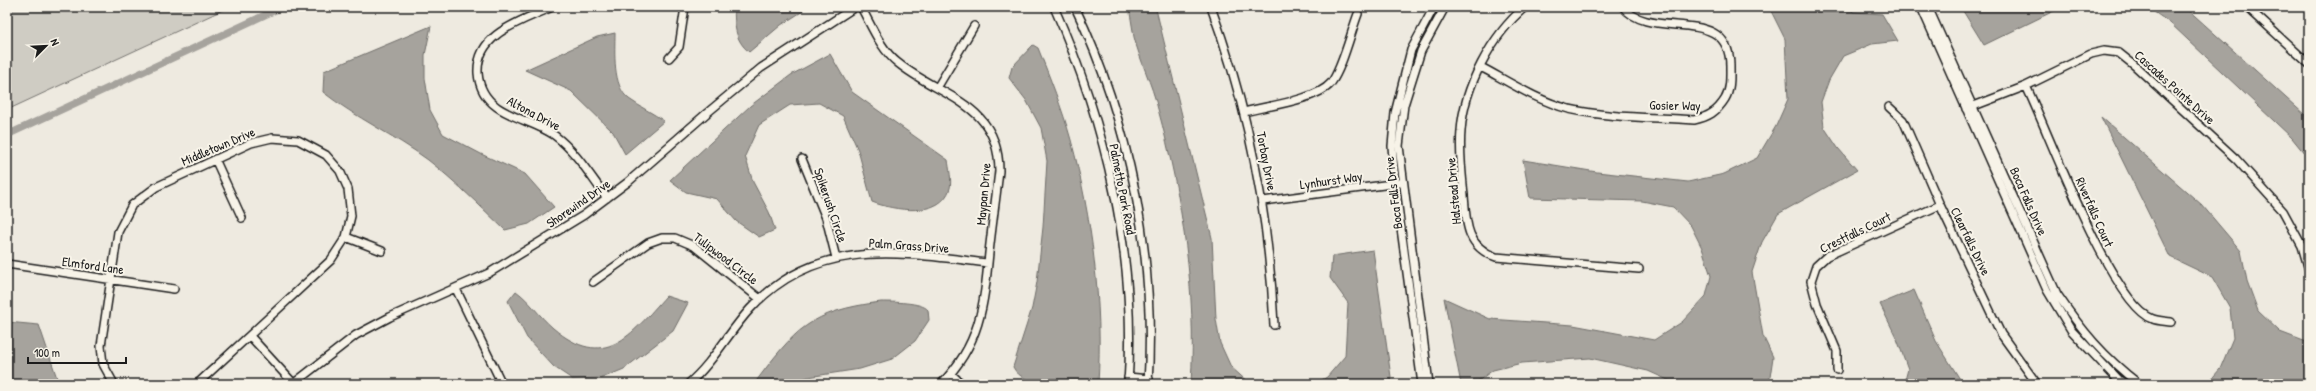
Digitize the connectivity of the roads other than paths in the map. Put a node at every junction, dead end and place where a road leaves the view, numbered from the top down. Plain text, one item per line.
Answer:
1 (552, 7) edge
2 (685, 7) edge
3 (855, 7) edge
4 (861, 7) edge
5 (1054, 7) edge
6 (1075, 7) edge
7 (1211, 7) edge
8 (1434, 7) edge
9 (1445, 7) edge
10 (1525, 7) edge
11 (1623, 7) edge
12 (1921, 7) edge
13 (1928, 7) edge
14 (2247, 7) edge
15 (1358, 14) dead end
16 (974, 26) dead end
17 (669, 58) dead end
18 (2309, 64) edge
19 (1481, 67) junction
20 (2026, 86) junction
21 (937, 88) junction
22 (1889, 107) dead end
23 (1970, 108) junction
24 (1244, 112) junction
25 (215, 159) junction
26 (802, 159) dead end
27 (1403, 183) junction
28 (1395, 184) junction
29 (607, 198) junction
30 (1263, 201) junction
31 (1940, 206) junction
32 (242, 218) dead end
33 (346, 237) junction
34 (382, 251) dead end
35 (836, 258) junction
36 (988, 263) junction
37 (7, 264) edge
38 (1639, 270) dead end
39 (2309, 270) edge
40 (111, 280) junction
41 (593, 282) dead end
42 (174, 289) dead end
43 (456, 289) junction
44 (760, 299) junction
45 (2171, 322) dead end
46 (1274, 325) dead end
47 (250, 336) junction
48 (1837, 370) dead end
49 (2122, 370) junction
50 (950, 374) junction
51 (2117, 379) junction
52 (1128, 381) edge
53 (1149, 381) edge
54 (114, 384) edge
55 (197, 384) edge
56 (293, 384) edge
57 (502, 384) edge
58 (688, 384) edge
59 (941, 384) edge
60 (962, 384) edge
61 (1422, 384) edge
62 (1429, 384) edge
63 (2037, 384) edge
64 (2111, 384) edge
65 (2126, 384) edge
66 (2139, 384) edge

1 - 29 street, Altona Drive
2 - 17 street
3 - 29 street, Shorewind Drive
4 - 21 street, Maypan Drive
5 - 52 street, Palmetto Park Road
6 - 53 street, Palmetto Park Road
7 - 24 street, Torbay Drive
8 - 28 street, Boca Falls Drive
9 - 27 street, Boca Falls Drive
10 - 19 street, Halstead Drive
11 - 19 street, Gosier Way
12 - 23 street, Boca Falls Drive
13 - 23 street, Boca Falls Drive
14 - 18 street
15 - 24 street
16 - 21 street
19 - 38 street, Halstead Drive
20 - 23 street, Cascades Pointe Drive
20 - 39 street, Cascades Pointe Drive
20 - 45 street, Riverfalls Court
21 - 36 street, Maypan Drive
22 - 31 street, Clearfalls Drive
23 - 49 street, Boca Falls Drive
23 - 51 street, Boca Falls Drive
24 - 30 street, Torbay Drive
25 - 32 street
25 - 33 street, Middletown Drive
25 - 40 street, Middletown Drive
26 - 35 street, Spikerush Circle
27 - 28 street, Lynhurst Way
27 - 62 street, Boca Falls Drive
28 - 30 street, Lynhurst Way
28 - 61 street, Boca Falls Drive
29 - 43 street, Shorewind Drive
30 - 46 street, Torbay Drive
31 - 48 street, Crestfalls Court
31 - 63 street, Clearfalls Drive
33 - 34 street
33 - 47 street, Middletown Drive
35 - 36 street, Palm Grass Drive
35 - 44 street, Palm Grass Drive
36 - 50 street, Maypan Drive
37 - 40 street, Elmford Lane
40 - 42 street, Elmford Lane
40 - 54 street, Middletown Drive
41 - 44 street, Tulipwood Circle
43 - 56 street, Shorewind Drive
43 - 57 street
44 - 58 street, Palm Grass Drive
47 - 55 street, Middletown Drive
47 - 56 street
49 - 51 street
49 - 66 street, Boca Falls Drive
50 - 59 street, Maypan Drive
50 - 60 street
51 - 64 street
51 - 65 street, Boca Falls Drive
52 - 53 street

